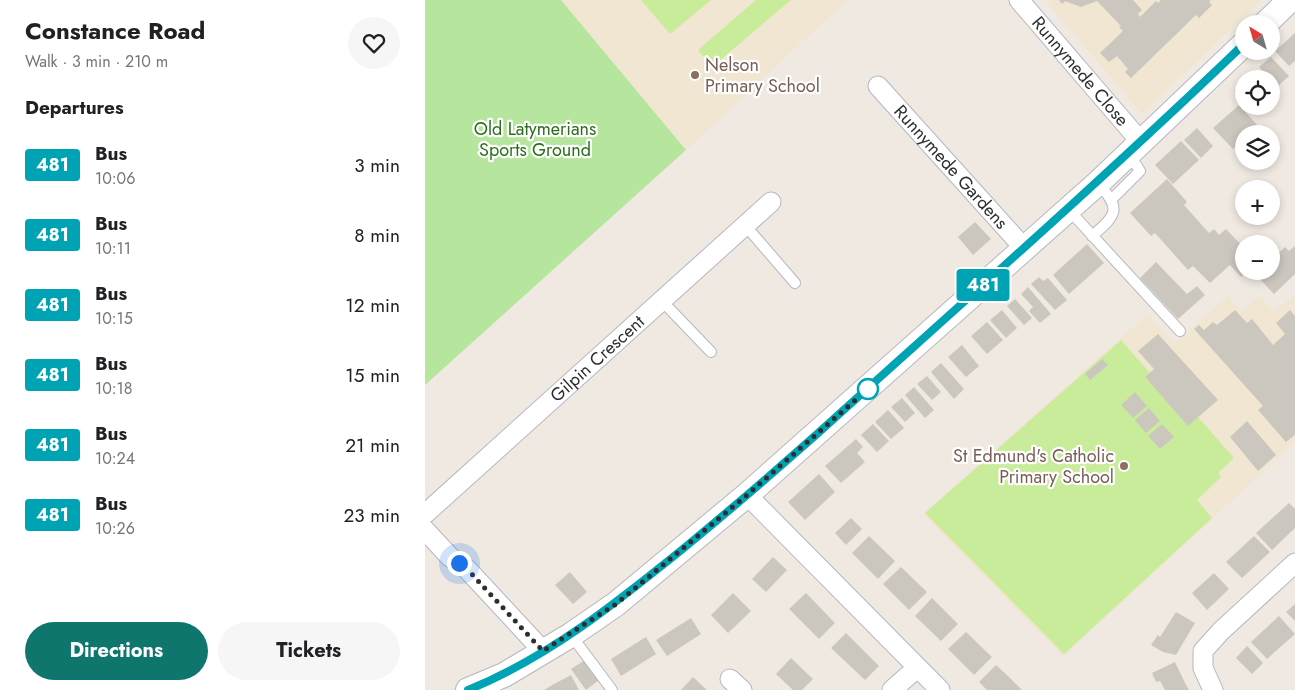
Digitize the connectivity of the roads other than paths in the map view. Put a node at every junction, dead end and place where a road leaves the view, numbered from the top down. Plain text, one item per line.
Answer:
1 (1019, 0) edge
2 (1290, 0) edge
3 (1274, 15) edge
4 (1235, 53) edge
5 (878, 86) dead end
6 (1135, 148) junction
7 (1105, 191) junction
8 (771, 202) dead end
9 (1068, 209) junction
10 (745, 225) junction
11 (1092, 236) junction
12 (1024, 248) junction
13 (795, 282) dead end
14 (662, 301) junction
15 (1180, 331) dead end
16 (711, 352) dead end
17 (747, 495) junction
18 (425, 514) edge
19 (425, 530) edge
20 (1295, 563) edge
21 (571, 635) junction
22 (543, 651) junction
23 (917, 668) junction
24 (508, 682) edge
25 (468, 690) edge
26 (612, 690) edge
27 (892, 690) edge
28 (940, 690) edge
29 (1213, 690) edge

1 - 6 street, Runnymede Close
2 - 3 street
4 - 6 street
5 - 12 street, Runnymede Gardens
6 - 7 street
7 - 9 street
7 - 11 lane
8 - 10 street, Gilpin Crescent
9 - 11 lane
9 - 12 street
10 - 13 lane
10 - 14 street, Gilpin Crescent
11 - 15 lane
12 - 17 street
14 - 16 lane
14 - 18 street, Gilpin Crescent
17 - 21 street
17 - 23 street
19 - 22 street
20 - 29 street
21 - 22 street
21 - 26 lane
22 - 24 street
23 - 27 street
23 - 28 street
24 - 25 street

